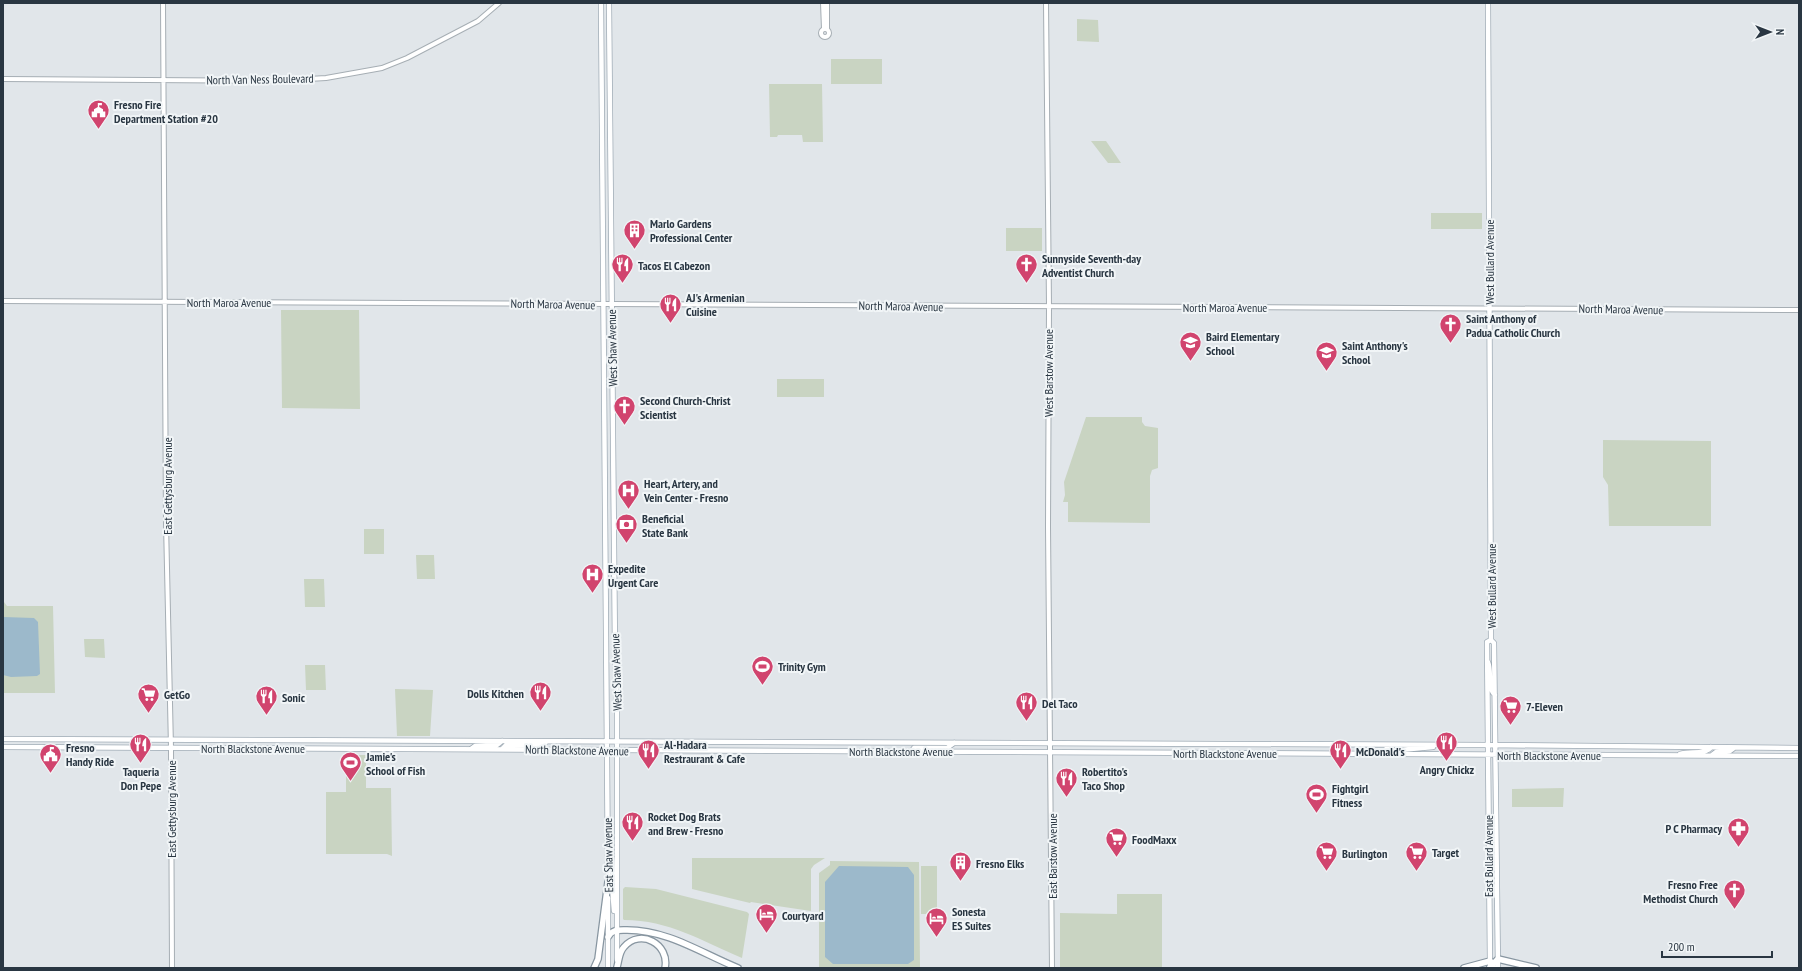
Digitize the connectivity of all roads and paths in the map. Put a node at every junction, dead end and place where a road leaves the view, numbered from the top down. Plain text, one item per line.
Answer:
1 (163, 3) edge
2 (499, 3) edge
3 (601, 3) edge
4 (609, 3) edge
5 (823, 3) edge
6 (827, 3) edge
7 (1046, 3) edge
8 (1488, 3) edge
9 (3, 79) edge
10 (164, 79) junction
11 (3, 301) edge
12 (164, 302) junction
13 (604, 304) junction
14 (612, 304) junction
15 (1049, 306) junction
16 (1490, 308) junction
17 (1799, 310) edge
18 (1491, 640) junction
19 (1487, 658) junction
20 (1495, 695) junction
21 (3, 739) edge
22 (171, 740) junction
23 (502, 741) junction
24 (548, 741) junction
25 (607, 742) junction
26 (617, 742) junction
27 (954, 743) junction
28 (1051, 744) junction
29 (1390, 745) junction
30 (1447, 745) junction
31 (1487, 745) junction
32 (1496, 745) junction
33 (3, 747) edge
34 (171, 748) junction
35 (1711, 748) junction
36 (1734, 748) junction
37 (1799, 748) edge
38 (471, 749) junction
39 (502, 749) junction
40 (607, 751) junction
41 (617, 751) junction
42 (912, 751) junction
43 (1051, 752) junction
44 (1357, 754) junction
45 (1394, 754) junction
46 (1488, 755) junction
47 (1496, 755) junction
48 (1676, 755) junction
49 (1712, 756) junction
50 (1799, 756) edge
51 (608, 854) junction
52 (608, 881) junction
53 (616, 882) junction
54 (617, 930) junction
55 (608, 937) junction
56 (1498, 959) junction
57 (1491, 966) edge
58 (172, 968) edge
59 (594, 968) edge
60 (608, 968) edge
61 (617, 968) edge
62 (664, 968) edge
63 (738, 968) edge
64 (1052, 968) edge
65 (1464, 968) edge
66 (1498, 968) edge
67 (1536, 968) edge

1 - 10 street, East Gettysburg Avenue
2 - 10 street, North Van Ness Boulevard
3 - 13 main road, West Shaw Avenue
4 - 14 main road, West Shaw Avenue
5 - 6 street
7 - 15 street, West Barstow Avenue
8 - 16 main road, West Bullard Avenue
9 - 10 street, North Van Ness Boulevard
10 - 12 street, East Gettysburg Avenue
11 - 12 street, North Maroa Avenue
12 - 13 street, North Maroa Avenue
12 - 22 street, East Gettysburg Avenue
13 - 14 street, North Maroa Avenue
13 - 25 main road, West Shaw Avenue
14 - 15 street, North Maroa Avenue
14 - 26 main road, West Shaw Avenue
15 - 16 street, North Maroa Avenue
15 - 28 street, West Barstow Avenue
16 - 17 street, North Maroa Avenue
16 - 18 main road, West Bullard Avenue
18 - 19 main road, West Bullard Avenue
18 - 20 main road, West Bullard Avenue
19 - 20 main road
19 - 31 main road, West Bullard Avenue
20 - 32 main road, West Bullard Avenue
21 - 22 main road, North Blackstone Avenue
22 - 23 main road, North Blackstone Avenue
22 - 34 street, East Gettysburg Avenue
23 - 24 main road, North Blackstone Avenue
23 - 38 main road
24 - 25 main road, North Blackstone Avenue
24 - 39 main road
25 - 26 main road, North Blackstone Avenue
25 - 40 main road, East Shaw Avenue
26 - 27 main road, North Blackstone Avenue
26 - 41 main road, East Shaw Avenue
27 - 28 main road, North Blackstone Avenue
27 - 42 main road
28 - 29 main road, North Blackstone Avenue
28 - 43 street, East Barstow Avenue
29 - 30 main road, North Blackstone Avenue
29 - 44 main road
30 - 31 main road, North Blackstone Avenue
30 - 45 main road
31 - 32 main road, North Blackstone Avenue
31 - 46 main road, East Bullard Avenue
32 - 35 main road, North Blackstone Avenue
32 - 47 main road, East Bullard Avenue
33 - 34 main road, North Blackstone Avenue
34 - 38 main road, North Blackstone Avenue
34 - 58 street, East Gettysburg Avenue
35 - 36 main road, North Blackstone Avenue
35 - 48 main road
36 - 37 main road, North Blackstone Avenue
36 - 49 main road
38 - 39 main road, North Blackstone Avenue
39 - 40 main road, North Blackstone Avenue
40 - 41 main road, North Blackstone Avenue
40 - 51 main road, East Shaw Avenue
41 - 42 main road, North Blackstone Avenue
41 - 53 main road, East Shaw Avenue
42 - 43 main road, North Blackstone Avenue
43 - 44 main road, North Blackstone Avenue
43 - 64 street, East Barstow Avenue
44 - 45 main road, North Blackstone Avenue
45 - 46 main road, North Blackstone Avenue
46 - 47 main road, North Blackstone Avenue
46 - 57 main road, East Bullard Avenue
47 - 48 main road, North Blackstone Avenue
47 - 56 main road, East Bullard Avenue
48 - 49 main road, North Blackstone Avenue
49 - 50 main road, North Blackstone Avenue
51 - 52 main road, East Shaw Avenue
51 - 53 main road
52 - 54 main road
52 - 55 main road, East Shaw Avenue
52 - 59 highway
53 - 54 main road, East Shaw Avenue
54 - 55 highway
54 - 61 main road, East Shaw Avenue
54 - 63 highway
55 - 60 main road, East Shaw Avenue
56 - 57 highway
56 - 66 main road, East Bullard Avenue
56 - 67 highway
57 - 65 highway
61 - 62 highway

